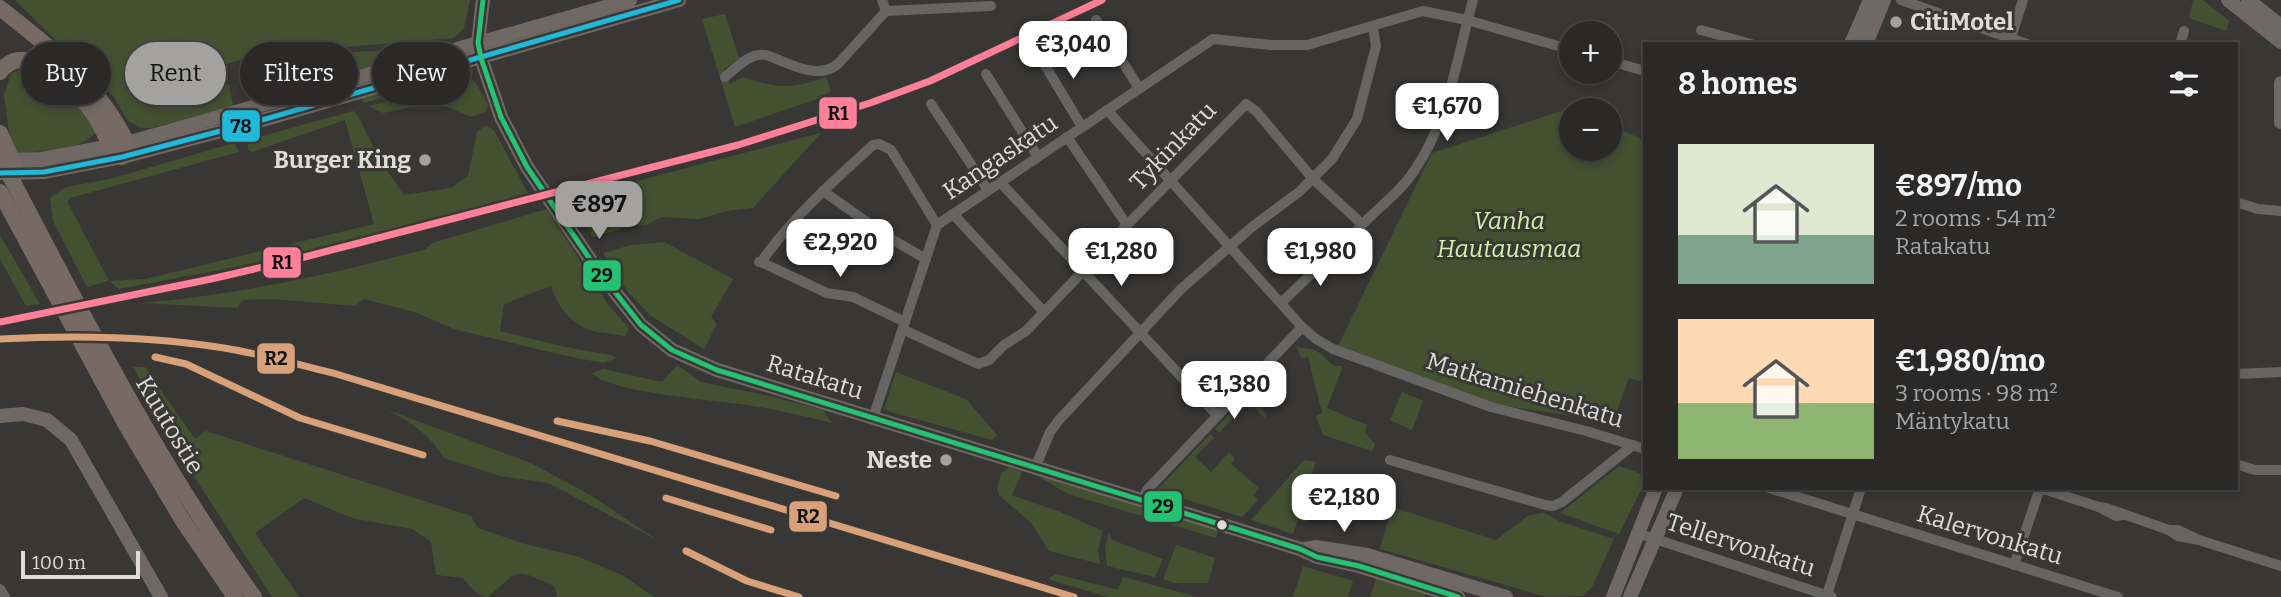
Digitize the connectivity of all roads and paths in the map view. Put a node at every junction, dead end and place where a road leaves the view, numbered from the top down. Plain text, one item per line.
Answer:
1 (483, 0) edge
2 (630, 0) edge
3 (679, 0) edge
4 (1473, 0) edge
5 (1870, 0) edge
6 (1884, 0) edge
7 (1901, 0) edge
8 (2022, 0) edge
9 (2228, 0) edge
10 (2248, 0) edge
11 (884, 6) edge
12 (991, 6) dead end
13 (0, 8) edge
14 (1096, 20) dead end
15 (1467, 20) junction
16 (2281, 26) edge
17 (1373, 27) junction
18 (1701, 30) dead end
19 (2185, 31) dead end
20 (2009, 41) edge
21 (1745, 42) edge
22 (1852, 42) edge
23 (1867, 42) edge
24 (2181, 42) edge
25 (2281, 42) edge
26 (1559, 46) edge
27 (480, 50) junction
28 (1037, 52) dead end
29 (1622, 64) edge
30 (1643, 70) edge
31 (0, 72) edge
32 (986, 74) dead end
33 (725, 77) dead end
34 (2281, 83) edge
35 (1139, 88) junction
36 (931, 104) dead end
37 (1107, 110) junction
38 (2281, 122) edge
39 (1082, 127) junction
40 (0, 133) edge
41 (1067, 137) junction
42 (120, 149) junction
43 (1038, 157) junction
44 (0, 159) edge
45 (43, 165) junction
46 (0, 173) edge
47 (1313, 179) junction
48 (1170, 180) junction
49 (1000, 182) junction
50 (988, 190) junction
51 (823, 191) junction
52 (2, 196) edge
53 (2238, 203) edge
54 (2281, 211) edge
55 (953, 214) junction
56 (937, 225) junction
57 (1126, 225) junction
58 (1229, 247) junction
59 (1336, 250) dead end
60 (926, 259) junction
61 (1084, 271) junction
62 (1281, 303) junction
63 (1044, 312) junction
64 (905, 326) junction
65 (1302, 327) junction
66 (1141, 333) junction
67 (2281, 372) edge
68 (2238, 374) edge
69 (115, 378) junction
70 (1217, 415) junction
71 (0, 416) edge
72 (873, 418) junction
73 (1633, 445) junction
74 (1643, 448) edge
75 (1390, 460) dead end
76 (2238, 465) edge
77 (1035, 468) junction
78 (2281, 470) edge
79 (1655, 490) edge
80 (1676, 490) edge
81 (1775, 490) edge
82 (1860, 490) edge
83 (2039, 490) edge
84 (2046, 490) edge
85 (1143, 501) junction
86 (1853, 514) junction
87 (1637, 533) junction
88 (1655, 539) junction
89 (1300, 549) junction
90 (1625, 563) junction
91 (2014, 565) junction
92 (2281, 566) edge
93 (0, 589) edge
94 (1829, 596) edge
95 (5, 597) edge
96 (161, 597) edge
97 (235, 597) edge
98 (254, 597) edge
99 (1458, 597) edge
100 (1506, 597) edge
101 (1603, 597) edge
102 (1613, 597) edge
103 (1630, 597) edge
104 (2118, 597) edge

1 - 27 main road
2 - 27 main road
3 - 27 main road
4 - 15 street
5 - 22 main road
6 - 23 main road
7 - 20 street
8 - 20 street
9 - 25 main road
10 - 16 main road
11 - 12 street
11 - 33 street
13 - 42 highway
14 - 35 street
15 - 17 street, Kangaskatu
15 - 26 street, Kangaskatu
15 - 47 street, Tykinkatu
17 - 35 street, Kangaskatu
17 - 47 street
18 - 21 street
19 - 24 street
27 - 42 main road
27 - 72 main road, Ratakatu
28 - 39 street
29 - 30 street
31 - 42 highway
32 - 43 street
34 - 38 main road
35 - 37 street, Kangaskatu
36 - 50 street
37 - 39 street, Kangaskatu
37 - 48 street, Matkamiehenkatu
39 - 41 street, Kangaskatu
40 - 69 highway
41 - 43 street, Kangaskatu
41 - 57 street
42 - 45 main road
43 - 49 street, Kangaskatu
44 - 45 main road
44 - 69 highway, Kuutostie
45 - 46 main road
47 - 48 street, Tykinkatu
47 - 58 street
48 - 57 street, Tykinkatu
48 - 58 street, Matkamiehenkatu
49 - 50 street, Kangaskatu
49 - 61 street
50 - 55 street, Kangaskatu
51 - 56 street
51 - 60 street
51 - 64 street
52 - 97 highway, Kuutostie
53 - 54 street
55 - 56 street, Kangaskatu
55 - 63 street
56 - 60 street, Kangaskatu
57 - 61 street, Tykinkatu
58 - 62 street, Matkamiehenkatu
58 - 66 street
59 - 62 street
60 - 64 street, Kangaskatu
61 - 63 street, Tykinkatu
61 - 66 street
62 - 65 street, Matkamiehenkatu
63 - 64 street, Tykinkatu
64 - 72 street, Kangaskatu
65 - 70 street
65 - 73 street, Matkamiehenkatu
66 - 70 street
66 - 77 street
67 - 68 street
69 - 98 highway, Kuutostie
70 - 85 street
71 - 96 main road
72 - 77 main road, Ratakatu
73 - 74 street, Matkamiehenkatu
73 - 75 street
76 - 78 street
77 - 85 main road, Ratakatu
79 - 87 main road
80 - 88 main road
81 - 86 street, Kalervonkatu
82 - 86 street
83 - 91 street
84 - 92 street
85 - 89 main road, Ratakatu
86 - 91 street, Kalervonkatu
86 - 94 street
87 - 88 street, Tellervonkatu
87 - 90 main road
88 - 94 street, Tellervonkatu
88 - 103 main road
89 - 99 main road, Ratakatu
89 - 100 main road, Ratakatu
90 - 101 main road
90 - 102 main road
91 - 104 street, Kalervonkatu
93 - 95 street

